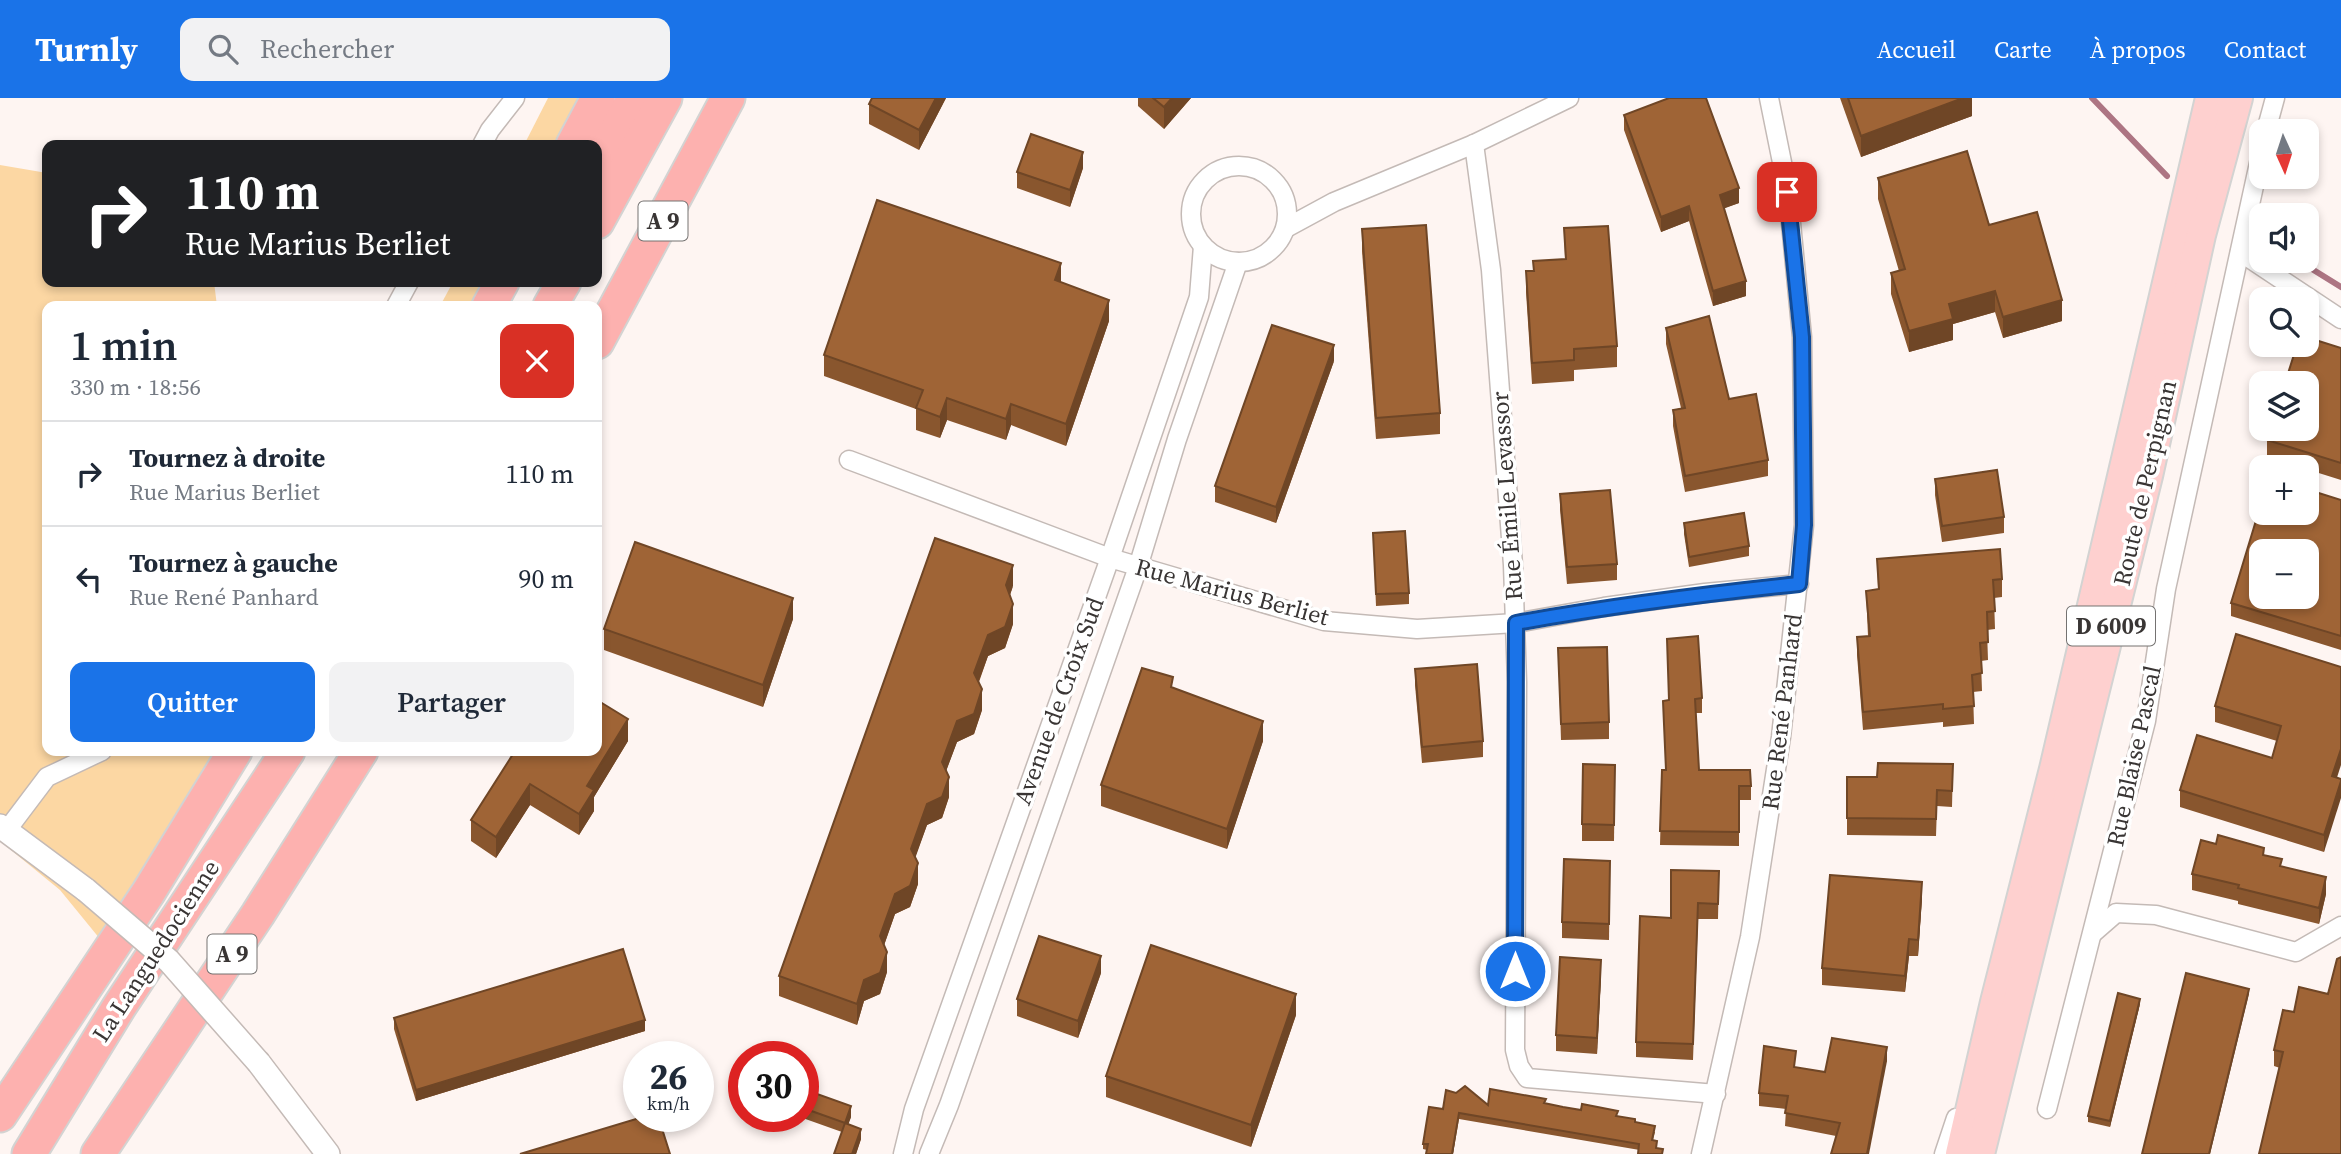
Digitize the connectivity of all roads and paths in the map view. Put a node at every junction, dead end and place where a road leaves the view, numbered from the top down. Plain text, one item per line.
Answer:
1 (515, 98) edge
2 (598, 98) edge
3 (634, 98) edge
4 (665, 98) edge
5 (728, 98) edge
6 (1569, 98) edge
7 (1769, 98) edge
8 (2210, 98) edge
9 (2238, 98) edge
10 (2275, 98) edge
11 (2269, 119) edge
12 (485, 140) edge
13 (576, 140) edge
14 (1475, 144) junction
15 (602, 159) edge
16 (2254, 189) edge
17 (1284, 195) junction
18 (1334, 202) junction
19 (602, 213) edge
20 (1286, 228) junction
21 (1203, 246) junction
22 (2240, 252) junction
23 (1238, 262) junction
24 (2341, 319) edge
25 (602, 333) edge
26 (849, 460) dead end
27 (1110, 558) junction
28 (1138, 567) junction
29 (1799, 584) junction
30 (1516, 623) junction
31 (91, 756) edge
32 (232, 756) edge
33 (285, 756) edge
34 (358, 756) edge
35 (3, 828) edge
36 (2341, 926) edge
37 (2093, 933) junction
38 (1994, 1002) junction
39 (1716, 1094) junction
40 (2047, 1109) dead end
41 (0, 1115) edge
42 (29, 1154) edge
43 (98, 1154) edge
44 (328, 1154) edge
45 (903, 1154) edge
46 (929, 1154) edge
47 (1701, 1154) edge
48 (1944, 1154) edge
49 (1960, 1154) edge
50 (1980, 1154) edge

1 - 12 street
2 - 13 highway
3 - 15 highway
4 - 19 highway, A 9
5 - 25 highway, A 9
6 - 14 street
7 - 29 street, Rue René Panhard
8 - 38 main road, Route de Perpignan / D 6009
9 - 50 main road, Route de Perpignan / D 6009
10 - 11 street
14 - 18 street
14 - 30 street, Rue Émile Levassor
16 - 22 street, Rue Blaise Pascal
17 - 18 street
17 - 20 street
17 - 21 street
18 - 20 street
20 - 23 street
21 - 23 street
21 - 27 street, Avenue de Croix Sud
22 - 24 street
22 - 37 street, Rue Blaise Pascal
23 - 28 street, Avenue de Croix Sud
26 - 27 street, Rue Marius Berliet
27 - 28 street, Rue Marius Berliet
27 - 45 street, Avenue de Croix Sud
28 - 30 street, Rue Marius Berliet
28 - 46 street, Avenue de Croix Sud
29 - 30 street, Rue Marius Berliet
29 - 39 street, Rue René Panhard
30 - 39 street, Rue Émile Levassor
31 - 35 street
32 - 41 highway
33 - 42 highway, La Languedocienne / A 9
34 - 43 highway, A 9
35 - 44 street, bridge
36 - 37 street
37 - 40 street, Rue Blaise Pascal
38 - 48 street
38 - 49 main road, Route de Perpignan / D 6009
39 - 47 street, Rue René Panhard

